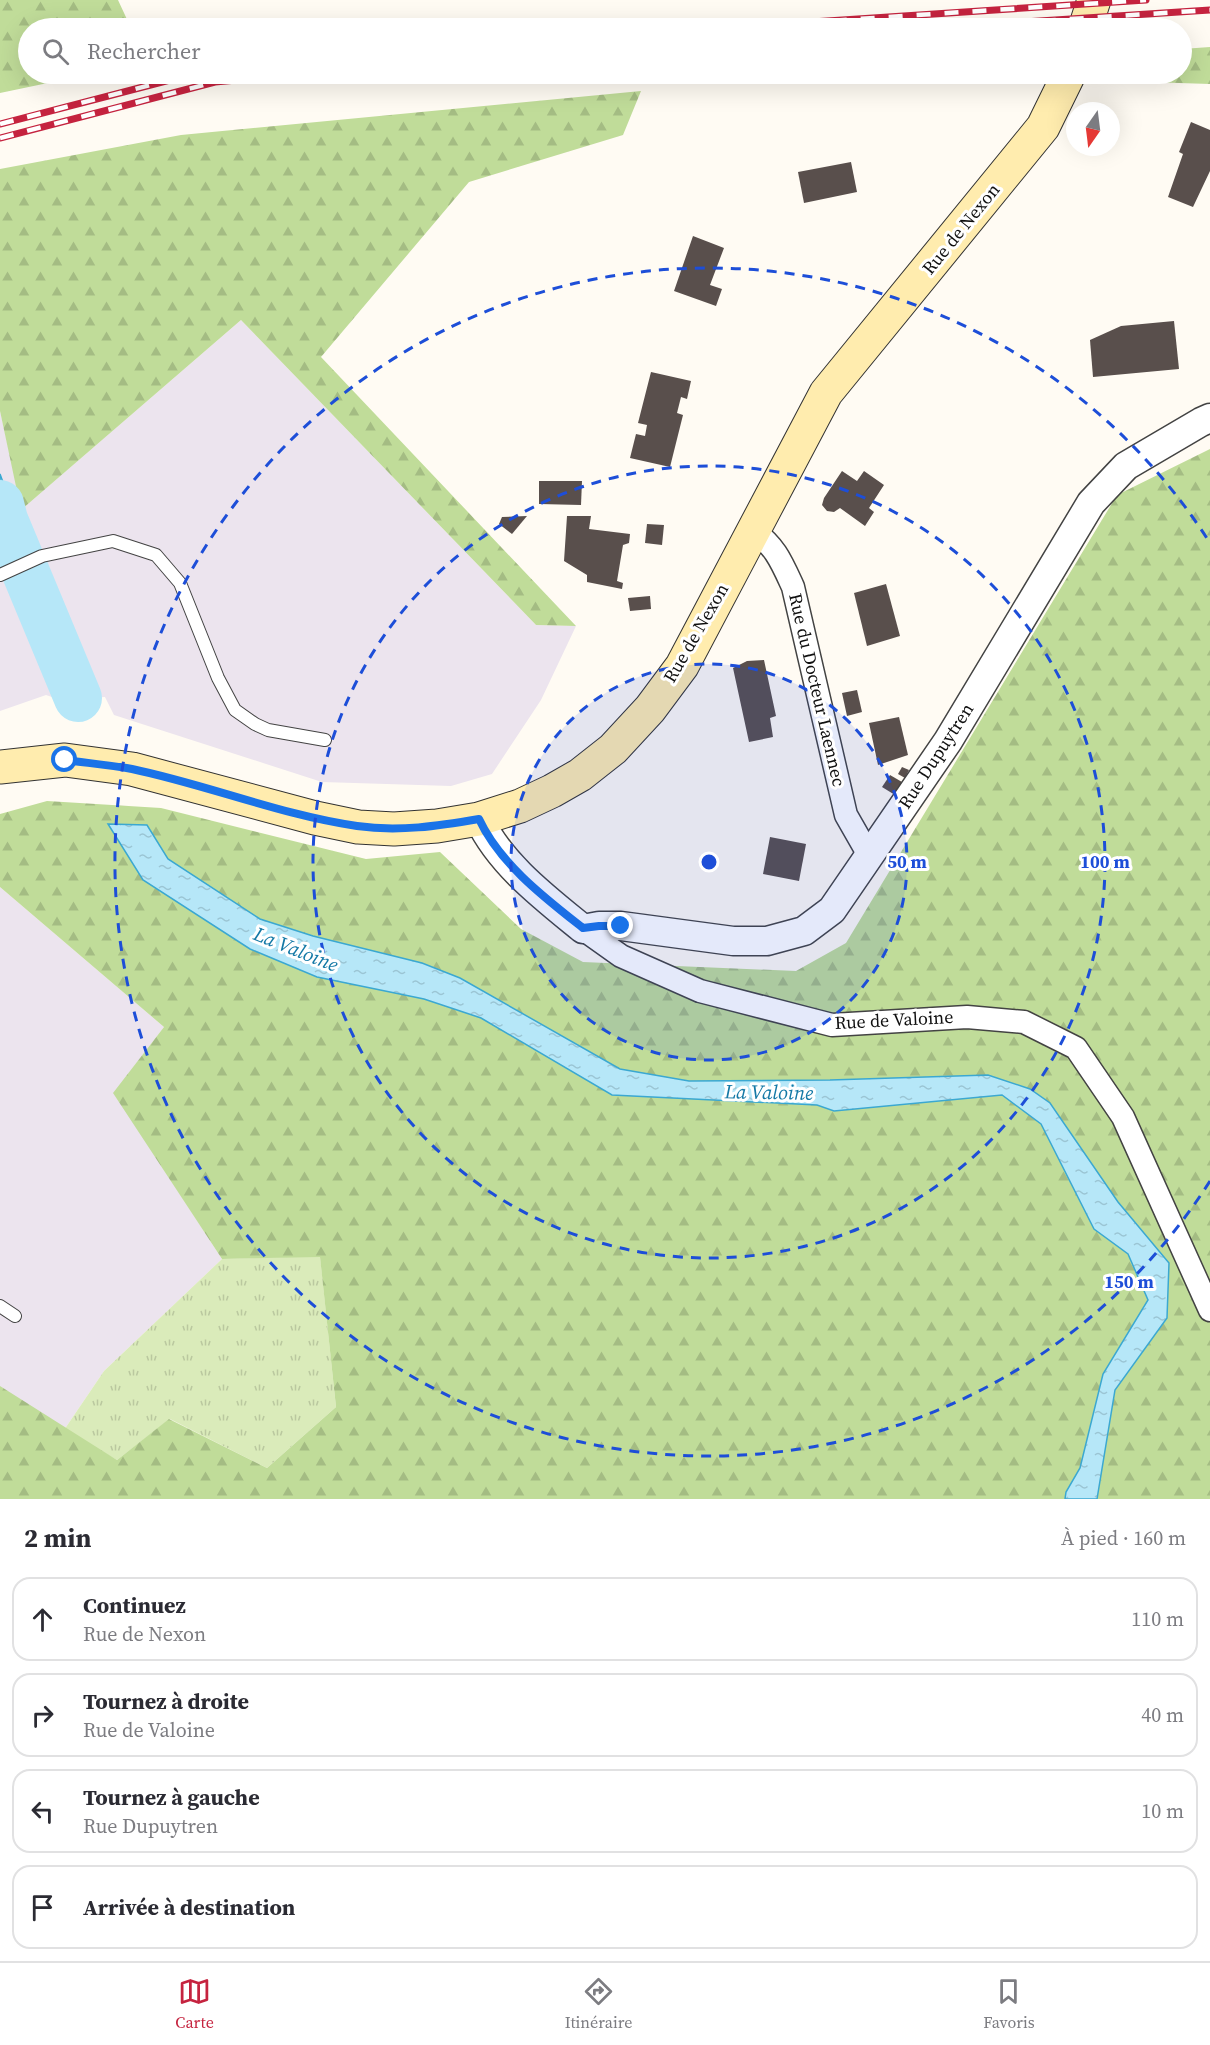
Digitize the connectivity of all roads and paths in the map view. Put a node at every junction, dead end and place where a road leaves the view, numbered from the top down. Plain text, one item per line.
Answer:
1 (1094, 0) edge
2 (1088, 18) edge
3 (1064, 84) edge
4 (1210, 418) edge
5 (752, 530) junction
6 (0, 575) edge
7 (325, 740) dead end
8 (0, 767) edge
9 (479, 819) junction
10 (870, 857) junction
11 (583, 928) junction
12 (0, 1306) edge
13 (1210, 1310) edge
14 (15, 1316) dead end

1 - 2 main road
3 - 5 main road, Rue de Nexon
4 - 10 street, Rue Dupuytren
5 - 9 main road, Rue de Nexon
5 - 10 street, Rue du Docteur Laennec
6 - 7 lane
8 - 9 main road, Rue de Nexon
9 - 11 street, Rue de Valoine
10 - 11 street, Rue Dupuytren
11 - 13 street, Rue de Valoine
12 - 14 lane

